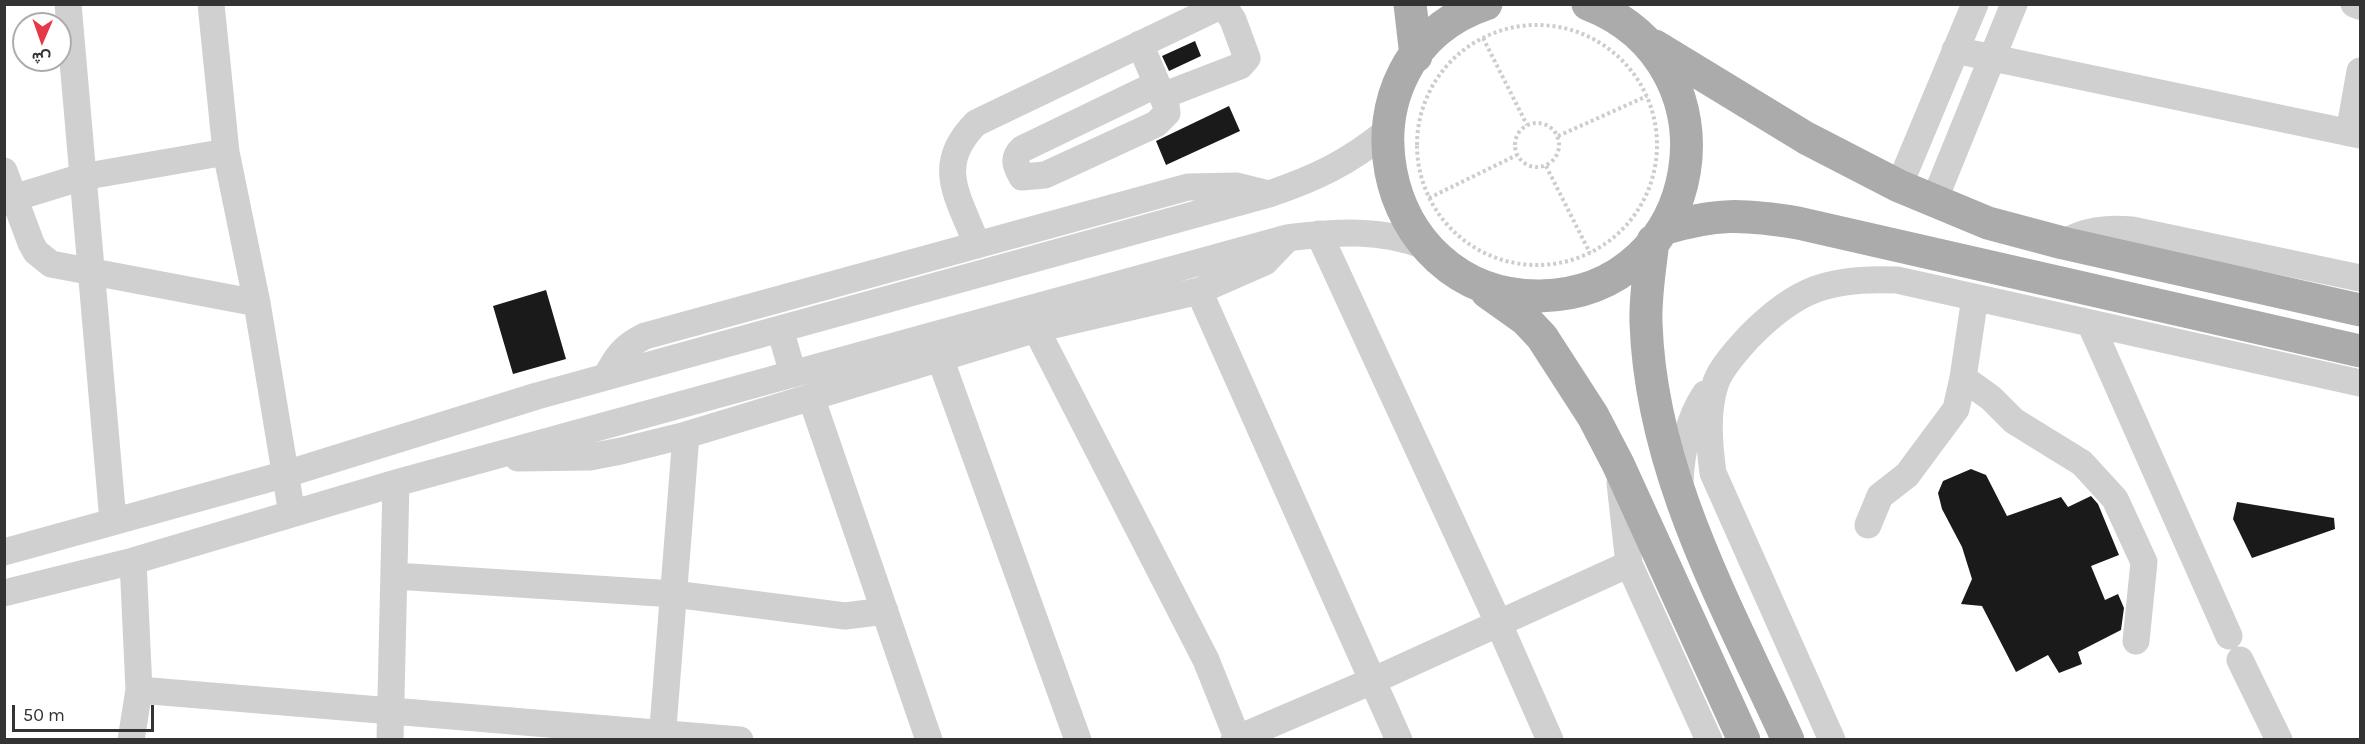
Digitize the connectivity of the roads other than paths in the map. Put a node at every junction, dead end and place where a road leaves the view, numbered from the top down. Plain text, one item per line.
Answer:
1 (68, 4) edge
2 (212, 4) edge
3 (1410, 4) edge
4 (1486, 4) edge
5 (1975, 4) edge
6 (2014, 4) edge
7 (1594, 6) edge
8 (1636, 32) junction
9 (1140, 44) junction
10 (1955, 50) junction
11 (1416, 56) junction
12 (1991, 60) junction
13 (2361, 70) edge
14 (1160, 90) junction
15 (1387, 131) junction
16 (2355, 134) edge
17 (226, 153) junction
18 (4, 171) edge
19 (82, 177) junction
20 (1899, 186) junction
21 (1269, 194) junction
22 (9, 199) edge
23 (1934, 201) junction
24 (1319, 234) junction
25 (1658, 235) junction
26 (1287, 238) junction
27 (986, 243) junction
28 (2063, 243) junction
29 (1427, 248) junction
30 (1004, 267) junction
31 (91, 274) junction
32 (2361, 278) edge
33 (1468, 279) junction
34 (1199, 291) junction
35 (1975, 297) junction
36 (257, 303) junction
37 (2361, 310) edge
38 (725, 314) junction
39 (2090, 323) junction
40 (780, 329) junction
41 (1036, 329) junction
42 (733, 342) junction
43 (2361, 351) edge
44 (940, 358) junction
45 (793, 374) junction
46 (606, 377) junction
47 (1963, 378) junction
48 (1717, 379) junction
49 (2361, 383) edge
50 (811, 397) junction
51 (686, 435) junction
52 (487, 458) junction
53 (1618, 464) junction
54 (286, 474) junction
55 (396, 483) junction
56 (1679, 496) junction
57 (292, 514) junction
58 (113, 521) junction
59 (1868, 525) dead end
60 (4, 552) edge
61 (133, 561) junction
62 (1629, 564) junction
63 (395, 576) junction
64 (4, 593) edge
65 (674, 594) junction
66 (885, 611) junction
67 (1498, 622) junction
68 (2136, 641) dead end
69 (1372, 681) junction
70 (139, 690) junction
71 (391, 711) junction
72 (662, 736) edge
73 (1236, 739) edge
74 (131, 740) edge
75 (390, 740) edge
76 (740, 740) edge
77 (930, 740) edge
78 (1078, 740) edge
79 (1399, 740) edge
80 (1550, 740) edge
81 (1709, 740) edge
82 (1744, 740) edge
83 (1788, 740) edge
84 (1832, 740) edge
85 (2279, 740) edge

1 - 19 street
2 - 17 street
3 - 11 main road
4 - 11 main road
5 - 10 street
6 - 12 street
7 - 8 main road
8 - 20 main road
8 - 25 main road
9 - 14 street
9 - 14 street
9 - 27 street
10 - 12 street
10 - 20 street
11 - 15 main road
12 - 16 street
12 - 23 street
13 - 16 street
14 - 14 street
15 - 21 street
15 - 29 main road
17 - 19 street
17 - 36 street
18 - 22 street
19 - 22 street
19 - 31 street
20 - 23 main road
21 - 27 street
21 - 30 street
22 - 31 street
23 - 28 main road
24 - 26 street
24 - 29 street
24 - 67 street
25 - 33 main road
25 - 43 main road
25 - 56 main road
26 - 34 street
26 - 45 street
27 - 30 street
27 - 38 street
28 - 32 street
28 - 37 main road
29 - 33 main road
30 - 40 street
31 - 36 street
31 - 58 street
33 - 53 main road
34 - 41 street
34 - 69 street
35 - 39 street
35 - 47 street
35 - 48 street
36 - 54 street
38 - 42 street
38 - 46 street
39 - 49 street
39 - 85 street
40 - 42 street
40 - 45 street
41 - 44 street
41 - 73 street
42 - 46 street
44 - 50 street
44 - 78 street
45 - 52 street
46 - 54 street
47 - 59 street
47 - 68 street
48 - 56 street
48 - 84 street
50 - 51 street
50 - 66 street
51 - 52 street
51 - 65 street
52 - 55 street
53 - 62 street
53 - 82 main road
54 - 57 street
54 - 58 street
55 - 57 street
55 - 63 street
56 - 83 main road
57 - 61 street
58 - 60 street
61 - 64 street
61 - 70 street
62 - 67 street
62 - 81 street
63 - 65 street
63 - 71 street
65 - 66 street
65 - 72 street
66 - 77 street
67 - 69 street
67 - 80 street
69 - 73 street
69 - 79 street
70 - 71 street
70 - 74 street
71 - 72 street
71 - 75 street
72 - 76 street

